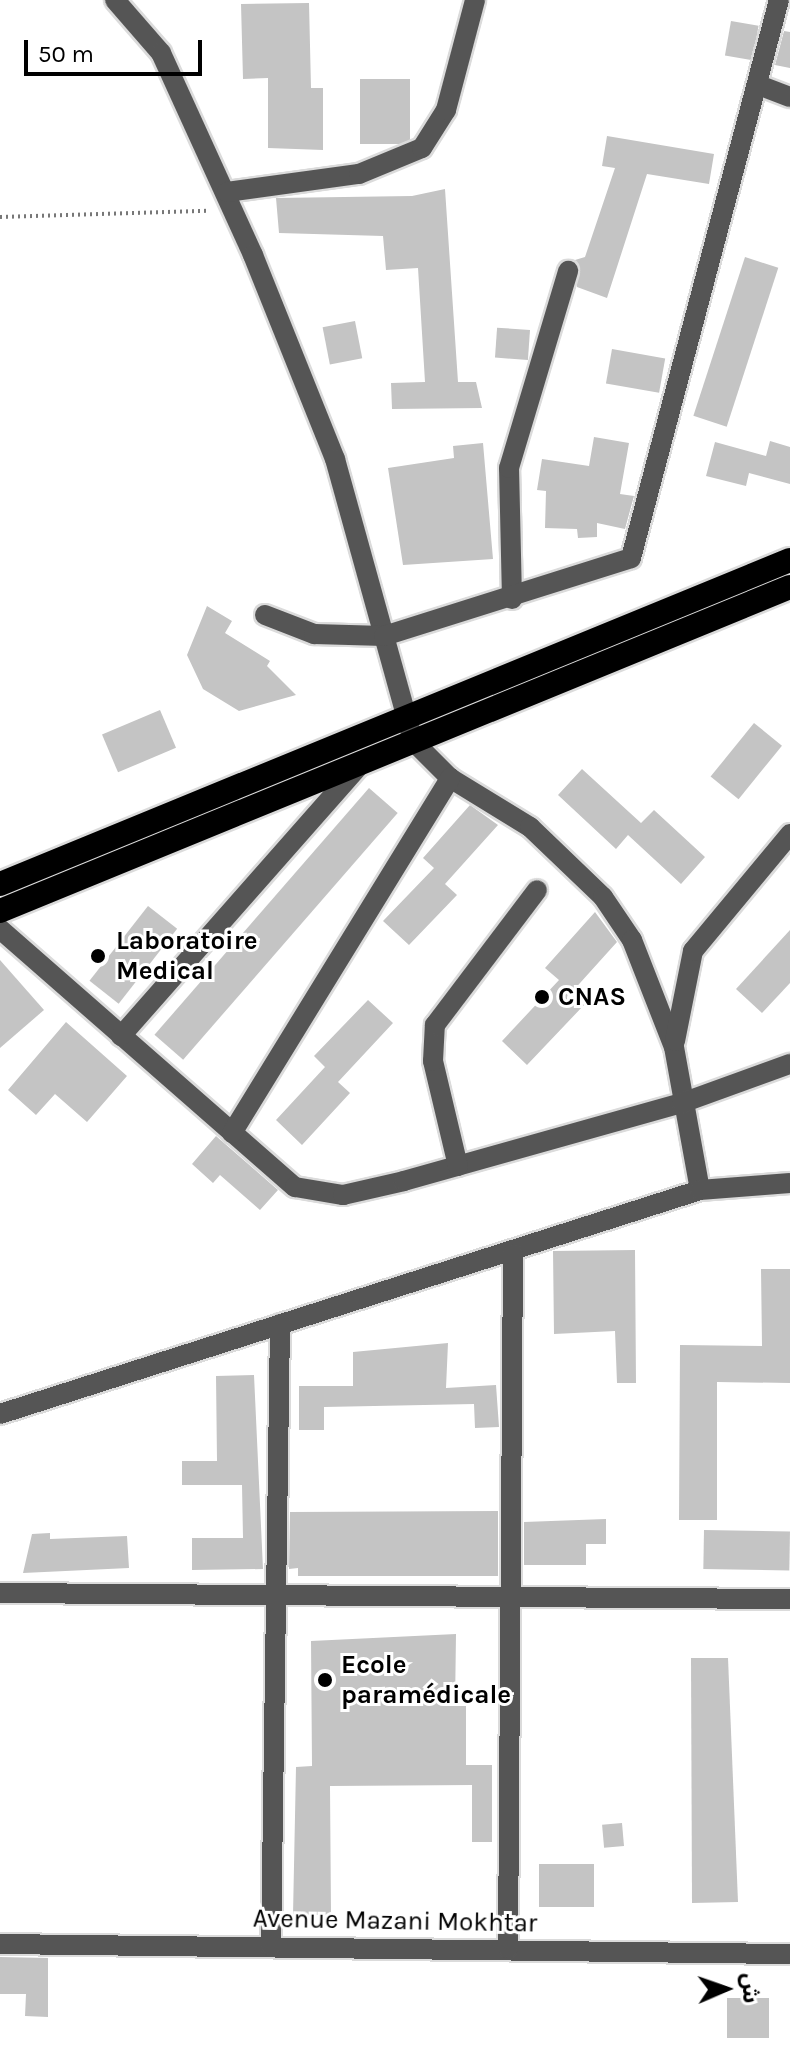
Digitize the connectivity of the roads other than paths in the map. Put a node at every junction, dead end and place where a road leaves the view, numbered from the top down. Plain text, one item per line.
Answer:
1 (115, 0) edge
2 (475, 0) edge
3 (779, 0) edge
4 (761, 86) junction
5 (790, 97) edge
6 (231, 201) junction
7 (568, 271) dead end
8 (790, 560) edge
9 (790, 587) edge
10 (512, 599) junction
11 (265, 615) dead end
12 (384, 636) junction
13 (408, 730) junction
14 (359, 766) junction
15 (450, 778) junction
16 (790, 834) edge
17 (0, 884) edge
18 (537, 890) dead end
19 (0, 911) edge
20 (0, 929) edge
21 (121, 1036) junction
22 (674, 1047) junction
23 (790, 1064) edge
24 (682, 1103) junction
25 (232, 1133) junction
26 (458, 1166) junction
27 (790, 1183) edge
28 (700, 1190) junction
29 (513, 1254) junction
30 (280, 1324) junction
31 (0, 1414) edge
32 (0, 1593) edge
33 (273, 1596) junction
34 (509, 1598) junction
35 (790, 1599) edge
36 (0, 1944) edge
37 (271, 1946) junction
38 (508, 1948) junction
39 (790, 1954) edge

1 - 6 street
2 - 6 street
3 - 4 street
4 - 5 street
4 - 10 street
6 - 12 street
7 - 10 street
8 - 13 highway
9 - 13 highway
10 - 12 street
11 - 12 street
12 - 13 street
13 - 14 highway
13 - 15 street
13 - 17 highway
14 - 19 highway
14 - 21 street
15 - 22 street
15 - 25 street
16 - 22 street
18 - 26 street
20 - 21 street
21 - 25 street
22 - 24 street
23 - 24 street
24 - 26 street
24 - 28 street
25 - 26 street
27 - 28 street
28 - 29 street
29 - 30 street
29 - 34 street
30 - 31 street
30 - 33 street
32 - 33 street
33 - 34 street
33 - 37 street
34 - 35 street
34 - 38 street
36 - 37 street, Avenue Mazani Mokhtar
37 - 38 street, Avenue Mazani Mokhtar
38 - 39 street, Avenue Mazani Mokhtar

